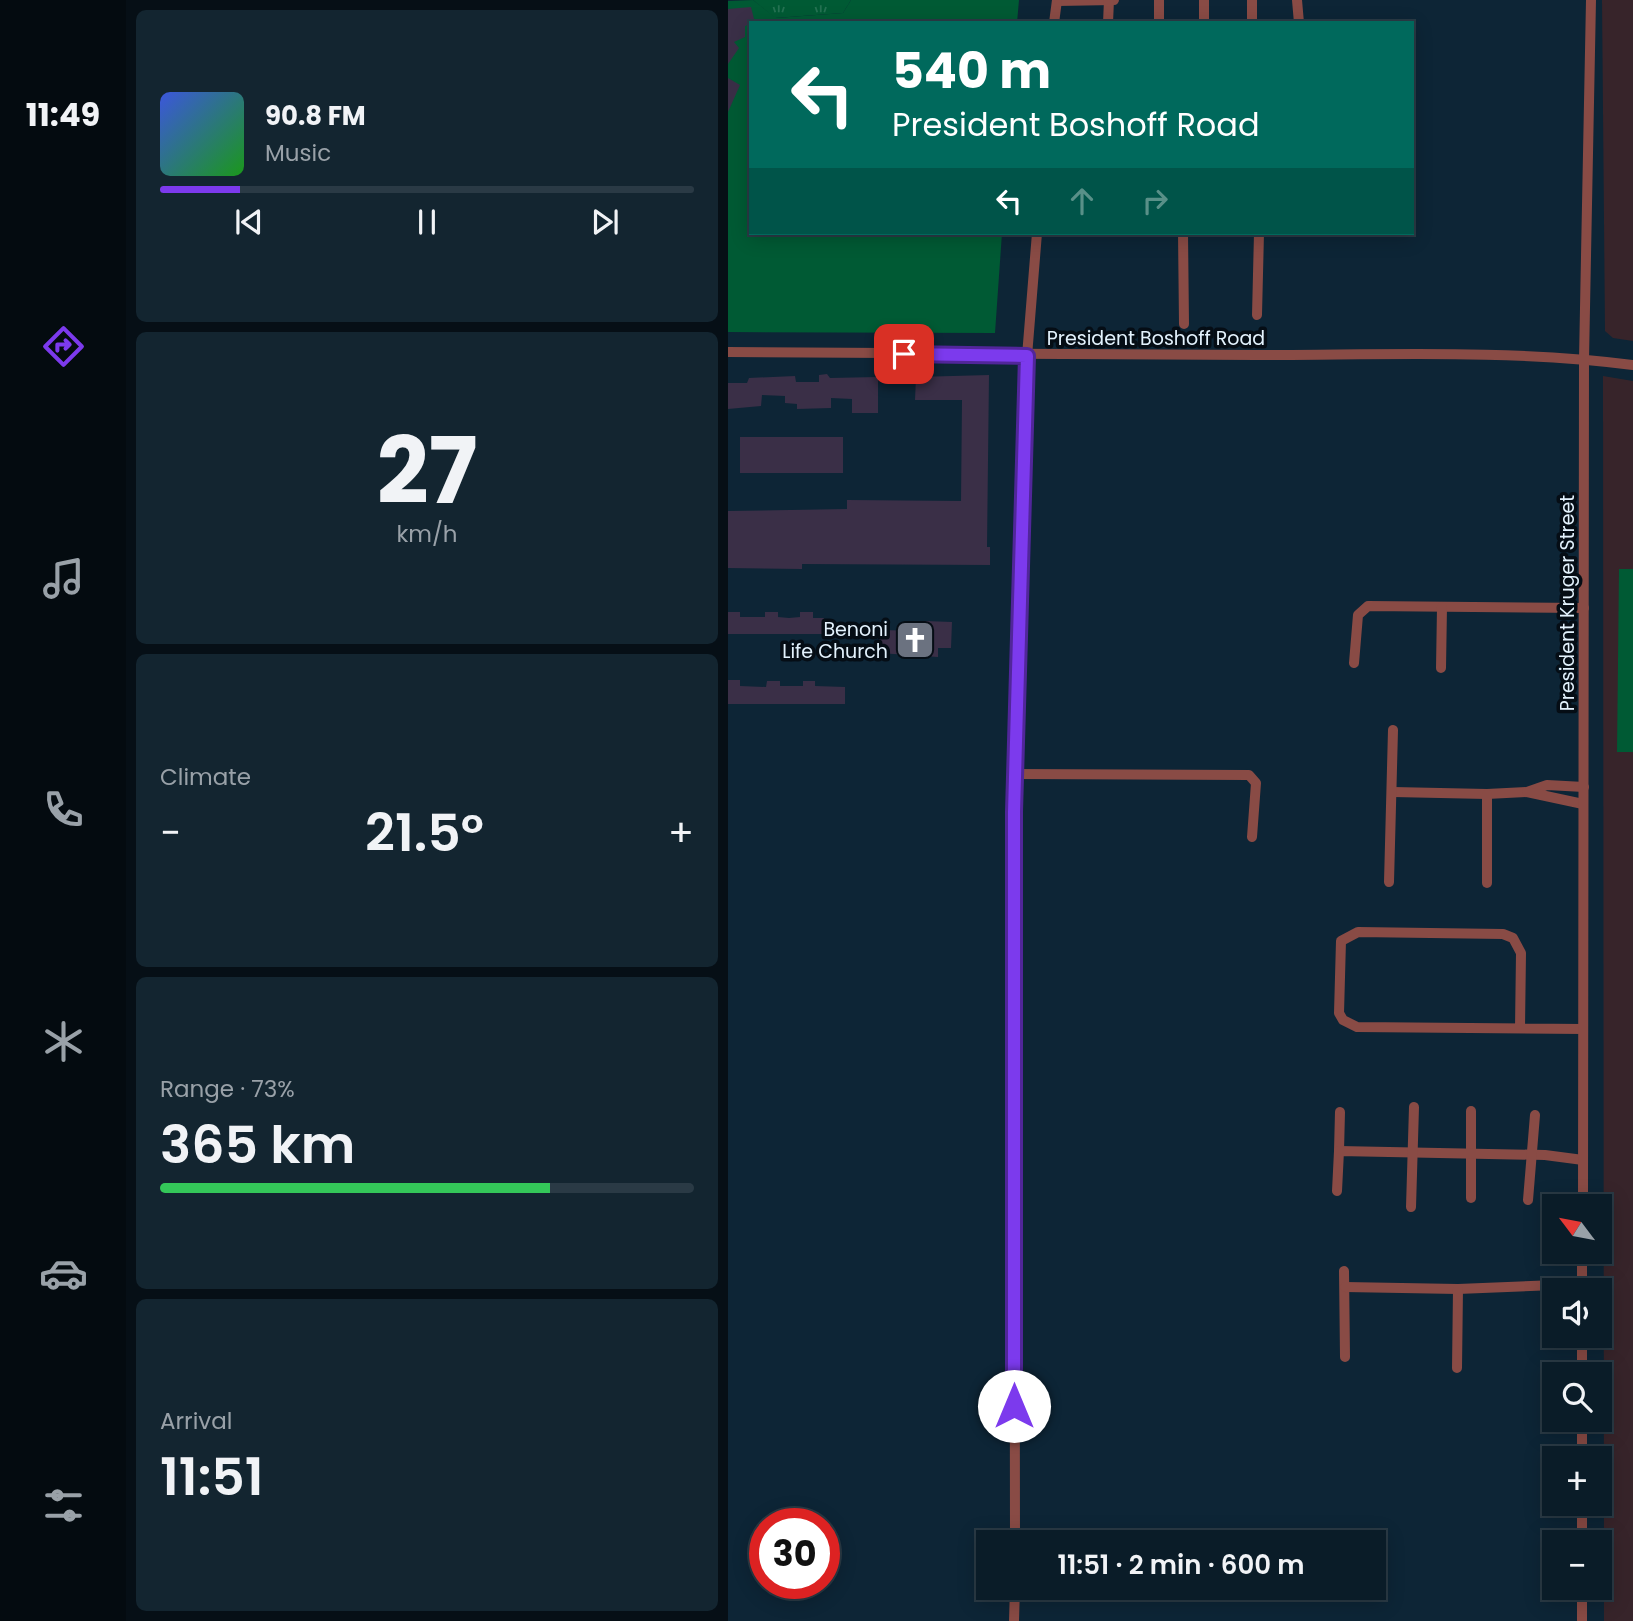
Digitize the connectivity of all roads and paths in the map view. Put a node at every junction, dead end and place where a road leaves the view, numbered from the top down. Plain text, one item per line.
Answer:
1 (1159, 0) edge
2 (1204, 0) edge
3 (1252, 0) edge
4 (1297, 0) edge
5 (1591, 0) edge
6 (1057, 1) edge
7 (1110, 1) edge
8 (1054, 21) edge
9 (1108, 21) edge
10 (1159, 21) edge
11 (1204, 21) edge
12 (1252, 21) edge
13 (1299, 21) edge
14 (1037, 235) edge
15 (1184, 235) edge
16 (1259, 235) edge
17 (1257, 315) dead end
18 (1184, 324) dead end
19 (728, 352) edge
20 (1027, 356) junction
21 (1584, 359) junction
22 (1633, 365) edge
23 (1442, 607) junction
24 (1584, 608) junction
25 (1354, 663) dead end
26 (1441, 668) dead end
27 (1393, 730) dead end
28 (1015, 774) junction
29 (1584, 787) junction
30 (1393, 792) junction
31 (1527, 792) junction
32 (1487, 794) junction
33 (1583, 804) junction
34 (1252, 837) dead end
35 (1389, 882) dead end
36 (1487, 883) dead end
37 (1520, 1028) junction
38 (1583, 1029) junction
39 (1414, 1107) dead end
40 (1471, 1111) dead end
41 (1340, 1112) dead end
42 (1535, 1115) dead end
43 (1339, 1151) junction
44 (1413, 1152) junction
45 (1471, 1153) junction
46 (1531, 1154) junction
47 (1583, 1160) junction
48 (1337, 1191) dead end
49 (1583, 1194) edge
50 (1471, 1198) dead end
51 (1528, 1200) dead end
52 (1411, 1208) dead end
53 (1345, 1271) dead end
54 (1345, 1287) junction
55 (1542, 1288) edge
56 (1458, 1289) junction
57 (1345, 1357) dead end
58 (1457, 1368) dead end
59 (1015, 1530) edge
60 (1015, 1600) edge
61 (1582, 1600) edge
62 (1014, 1621) edge
63 (1582, 1621) edge

1 - 10 street
2 - 11 street
3 - 12 street
4 - 13 street
5 - 21 street, President Kruger Street
6 - 7 street
6 - 8 street
7 - 9 street
14 - 20 street
15 - 18 street
16 - 17 street
19 - 20 street, President Boshoff Road
20 - 21 street, President Boshoff Road
20 - 28 street
21 - 22 street, President Boshoff Road
21 - 24 street, President Kruger Street
23 - 24 street
23 - 25 street
23 - 26 street
24 - 29 street, President Kruger Street
27 - 30 street
28 - 34 street
28 - 59 street
29 - 31 street
29 - 33 street, President Kruger Street
30 - 32 street
30 - 35 street
31 - 32 street
31 - 33 street
32 - 36 street
33 - 38 street, President Kruger Street
37 - 37 street
37 - 38 street
38 - 47 street, President Kruger Street
39 - 44 street
40 - 45 street
41 - 43 street
42 - 46 street
43 - 44 street
43 - 48 street
44 - 45 street
44 - 52 street
45 - 46 street
45 - 50 street
46 - 47 street
46 - 51 street
47 - 49 street, President Kruger Street
53 - 54 street
54 - 56 street
54 - 57 street
55 - 56 street
56 - 58 street
60 - 62 street
61 - 63 street

